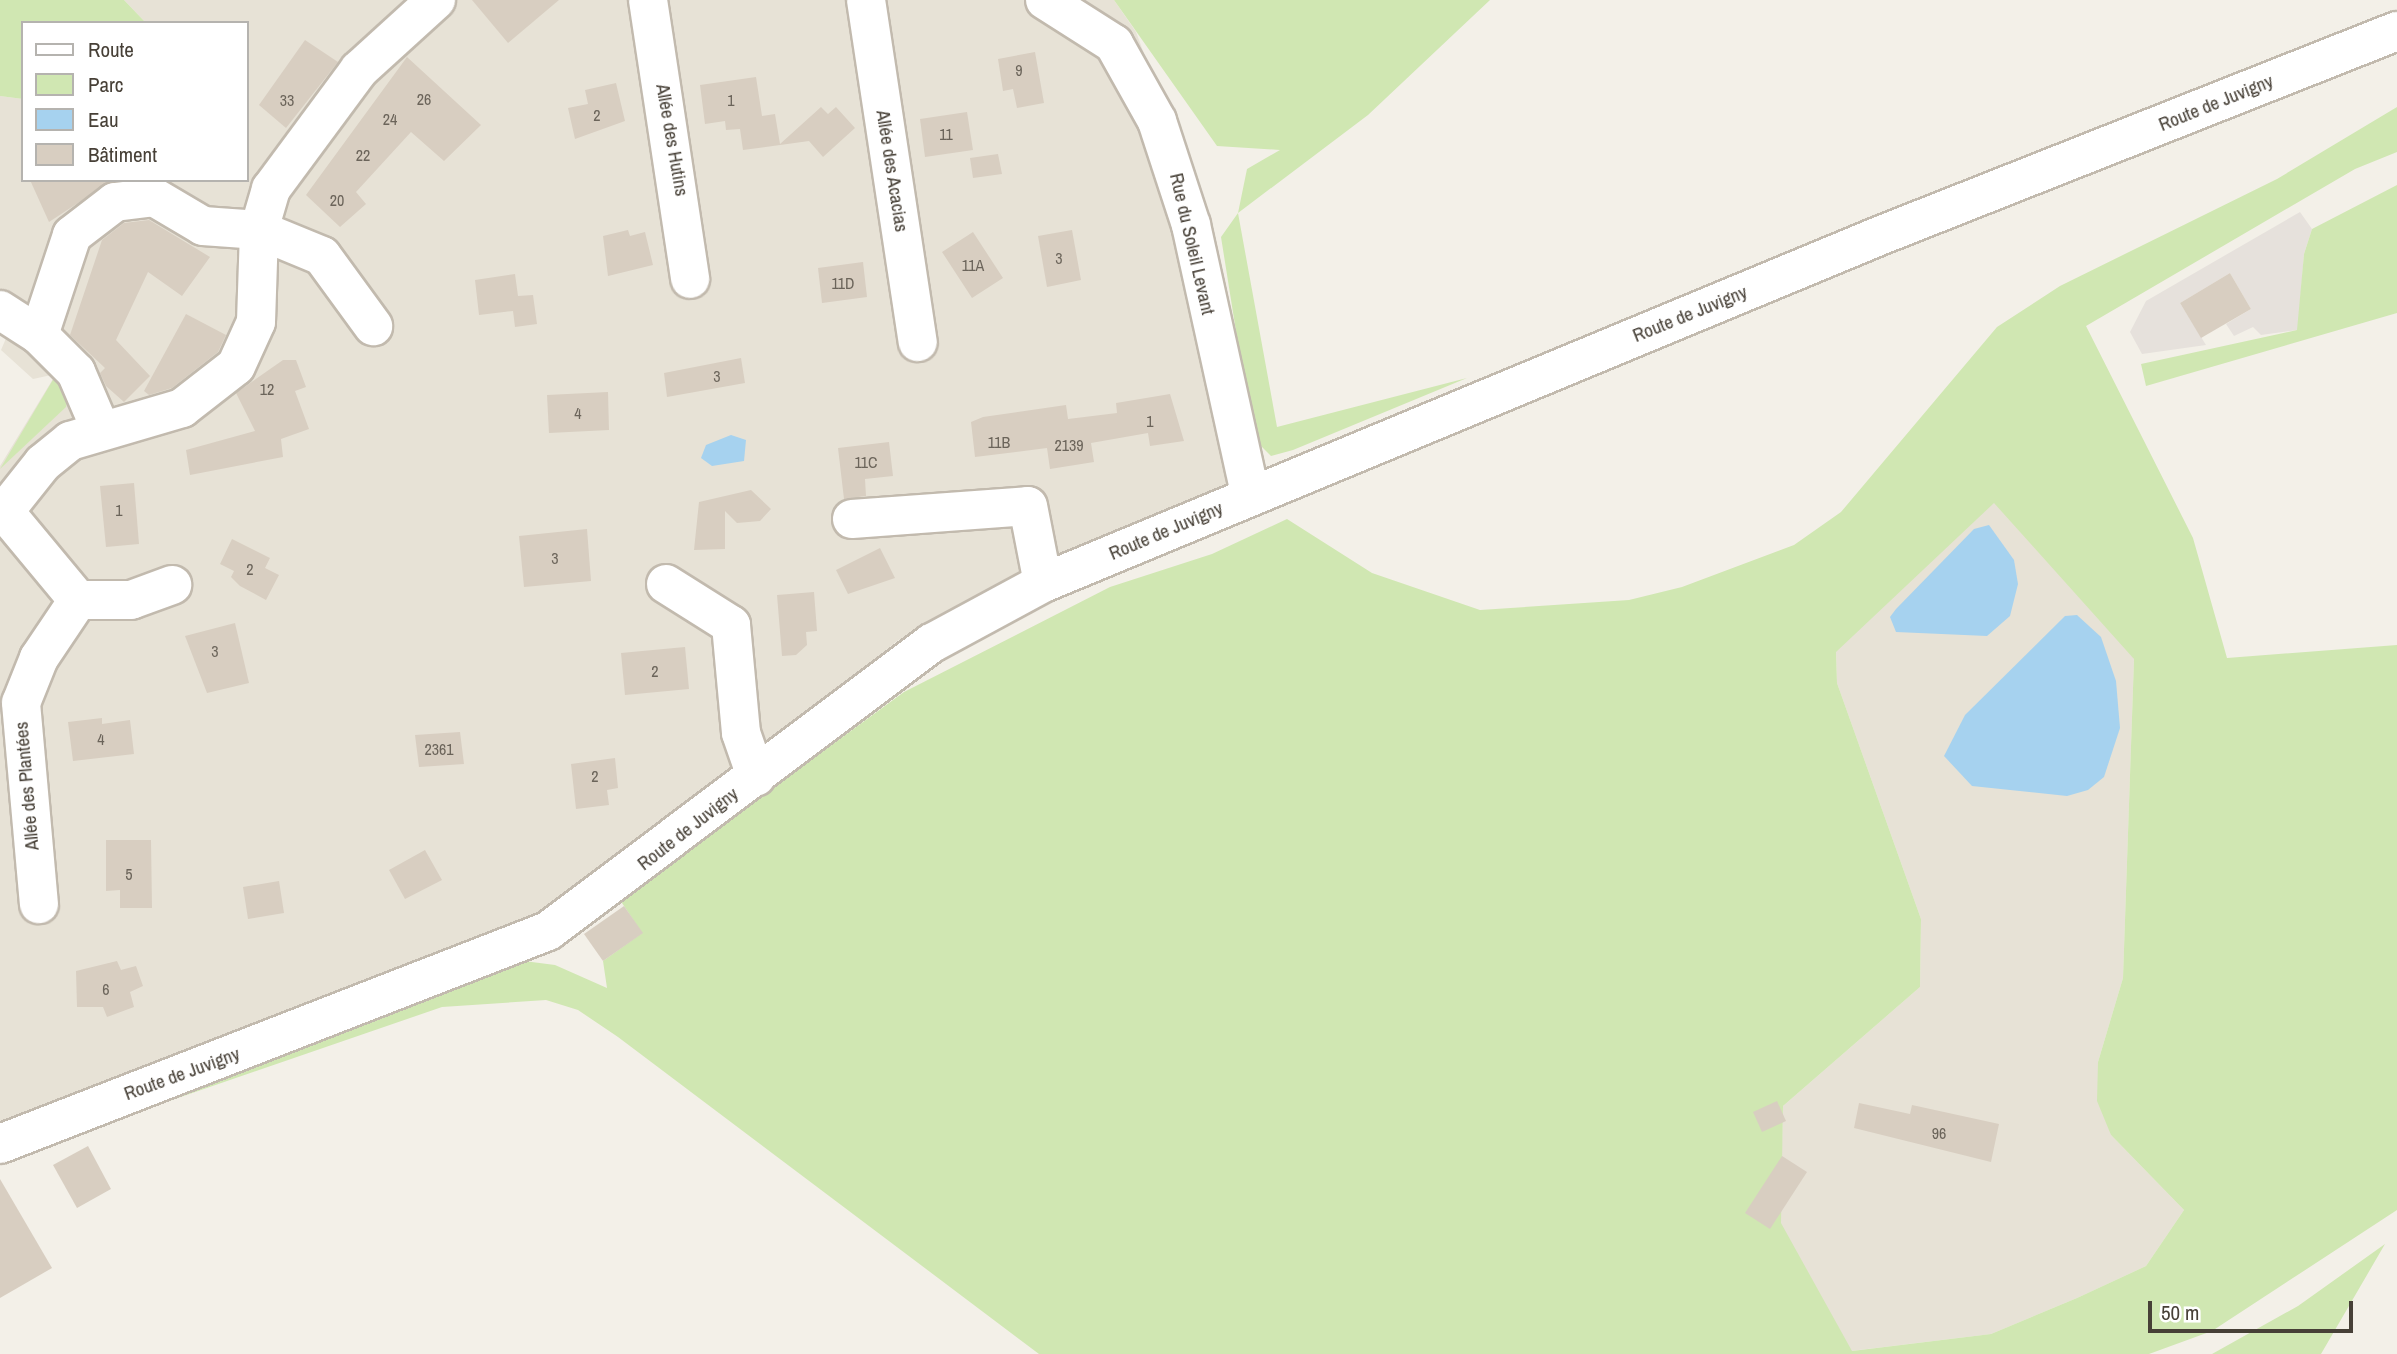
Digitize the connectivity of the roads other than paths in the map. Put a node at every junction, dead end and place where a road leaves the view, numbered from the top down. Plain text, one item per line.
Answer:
1 (436, 0) edge
2 (648, 0) edge
3 (866, 0) edge
4 (1045, 0) edge
5 (2397, 31) edge
6 (259, 230) junction
7 (690, 279) dead end
8 (0, 310) edge
9 (373, 326) dead end
10 (39, 335) junction
11 (918, 342) dead end
12 (100, 428) junction
13 (1250, 494) junction
14 (2, 514) edge
15 (852, 519) dead end
16 (1043, 583) junction
17 (666, 584) dead end
18 (172, 585) dead end
19 (78, 600) junction
20 (756, 776) junction
21 (39, 904) dead end
22 (0, 1144) edge

1 - 6 street
2 - 7 street, Allée des Hutins
3 - 11 street, Allée des Acacias
4 - 13 street, Rue du Soleil Levant
5 - 13 street, Route de Juvigny
6 - 9 street
6 - 10 street
6 - 12 street
8 - 10 street
10 - 12 street
12 - 14 street
13 - 16 street, Route de Juvigny
14 - 19 street
15 - 16 street
16 - 20 street, Route de Juvigny
17 - 20 street
18 - 19 street
19 - 21 street, Allée des Plantées
20 - 22 street, Route de Juvigny

